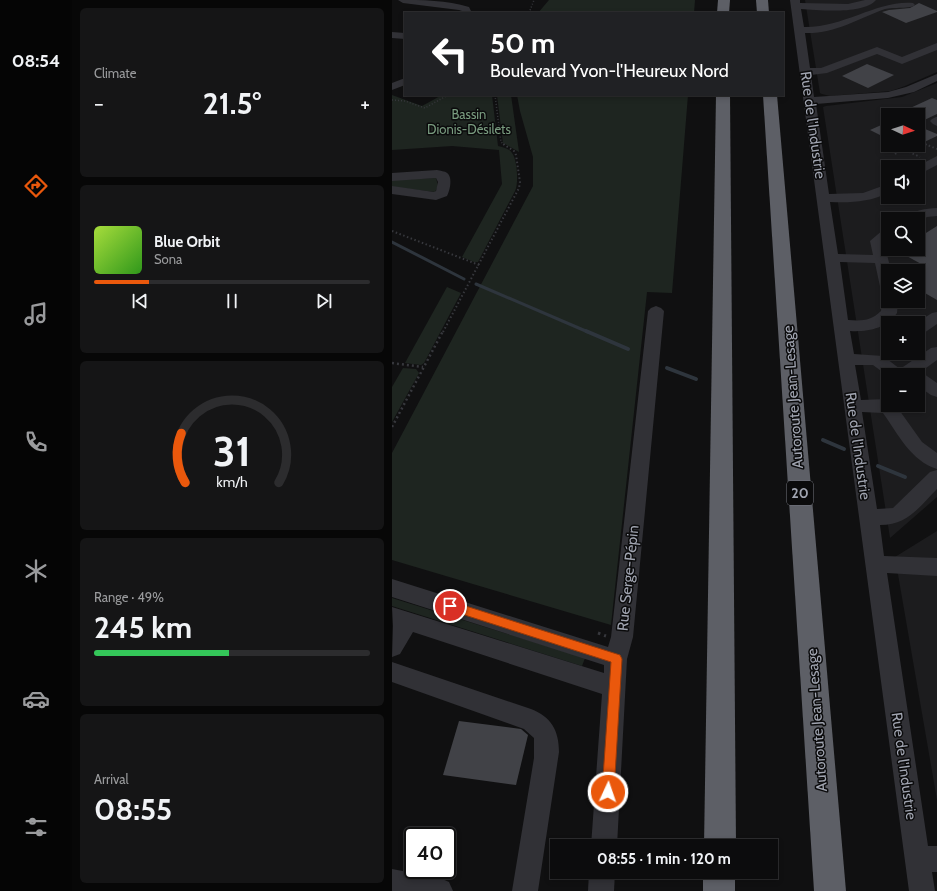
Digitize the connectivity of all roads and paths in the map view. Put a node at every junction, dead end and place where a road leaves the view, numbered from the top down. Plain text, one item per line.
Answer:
1 (403, 0) edge
2 (534, 0) edge
3 (724, 0) edge
4 (762, 0) edge
5 (871, 0) edge
6 (795, 3) edge
7 (910, 4) dead end
8 (467, 12) edge
9 (529, 12) edge
10 (723, 12) edge
11 (763, 12) edge
12 (799, 30) junction
13 (392, 35) edge
14 (404, 36) edge
15 (937, 46) edge
16 (805, 72) junction
17 (937, 77) edge
18 (404, 81) edge
19 (392, 87) edge
20 (446, 96) edge
21 (495, 96) edge
22 (723, 96) edge
23 (770, 96) edge
24 (392, 100) edge
25 (810, 101) junction
26 (925, 143) edge
27 (937, 149) edge
28 (899, 152) edge
29 (910, 152) edge
30 (895, 154) dead end
31 (921, 158) dead end
32 (937, 160) edge
33 (925, 167) edge
34 (392, 177) edge
35 (392, 190) edge
36 (881, 192) edge
37 (823, 198) junction
38 (937, 212) edge
39 (925, 213) edge
40 (392, 231) edge
41 (881, 239) edge
42 (831, 258) junction
43 (881, 259) junction
44 (882, 264) edge
45 (479, 265) junction
46 (889, 308) edge
47 (656, 311) dead end
48 (935, 320) edge
49 (841, 325) junction
50 (925, 325) edge
51 (937, 352) edge
52 (881, 355) edge
53 (846, 359) junction
54 (889, 360) edge
55 (392, 363) edge
56 (423, 367) junction
57 (899, 368) edge
58 (916, 368) edge
59 (925, 385) edge
60 (937, 391) edge
61 (852, 406) junction
62 (881, 406) edge
63 (893, 412) edge
64 (392, 427) edge
65 (937, 462) edge
66 (937, 477) edge
67 (868, 517) junction
68 (875, 564) junction
69 (937, 567) edge
70 (392, 588) edge
71 (400, 618) edge
72 (392, 647) edge
73 (616, 659) junction
74 (392, 672) edge
75 (614, 687) junction
76 (604, 839) edge
77 (720, 839) edge
78 (927, 859) edge
79 (602, 879) edge
80 (719, 879) edge
81 (392, 882) edge
82 (440, 891) edge
83 (525, 891) edge
84 (601, 891) edge
85 (719, 891) edge
86 (830, 891) edge
87 (922, 891) edge

1 - 8 street
2 - 9 path
3 - 10 highway
4 - 11 highway
5 - 6 street
6 - 12 street, Rue de l'Industrie
7 - 12 street
12 - 16 street, Rue de l'Industrie
13 - 14 street
15 - 16 street
16 - 25 street, Rue de l'Industrie
17 - 25 street
18 - 19 street
20 - 24 path
21 - 45 path
22 - 77 highway
23 - 86 highway, Autoroute Jean-Lesage / 20
25 - 37 street, Rue de l'Industrie
26 - 27 path
28 - 30 path
29 - 31 path
32 - 33 street
34 - 35 street
36 - 37 street
37 - 42 street, Rue de l'Industrie
38 - 39 street
40 - 45 path
41 - 43 street
42 - 43 street
42 - 49 street, Rue de l'Industrie
43 - 44 street
45 - 56 path
46 - 49 street
47 - 73 street, Rue Serge-Pépin
48 - 50 street
49 - 53 street, Rue de l'Industrie
51 - 58 street
52 - 53 street
53 - 61 street, Rue de l'Industrie
54 - 57 street
55 - 56 path
56 - 64 path
59 - 60 street
61 - 62 street
61 - 67 street, Rue de l'Industrie
63 - 65 street
66 - 67 street
67 - 68 street, Rue de l'Industrie
68 - 69 street
68 - 78 street, Rue de l'Industrie
70 - 73 street
71 - 72 street
71 - 75 street
73 - 75 street, Rue Serge-Pépin
74 - 83 street
75 - 76 street, Rue Serge-Pépin
78 - 87 street, Rue de l'Industrie
79 - 84 street
80 - 85 highway
81 - 82 street

